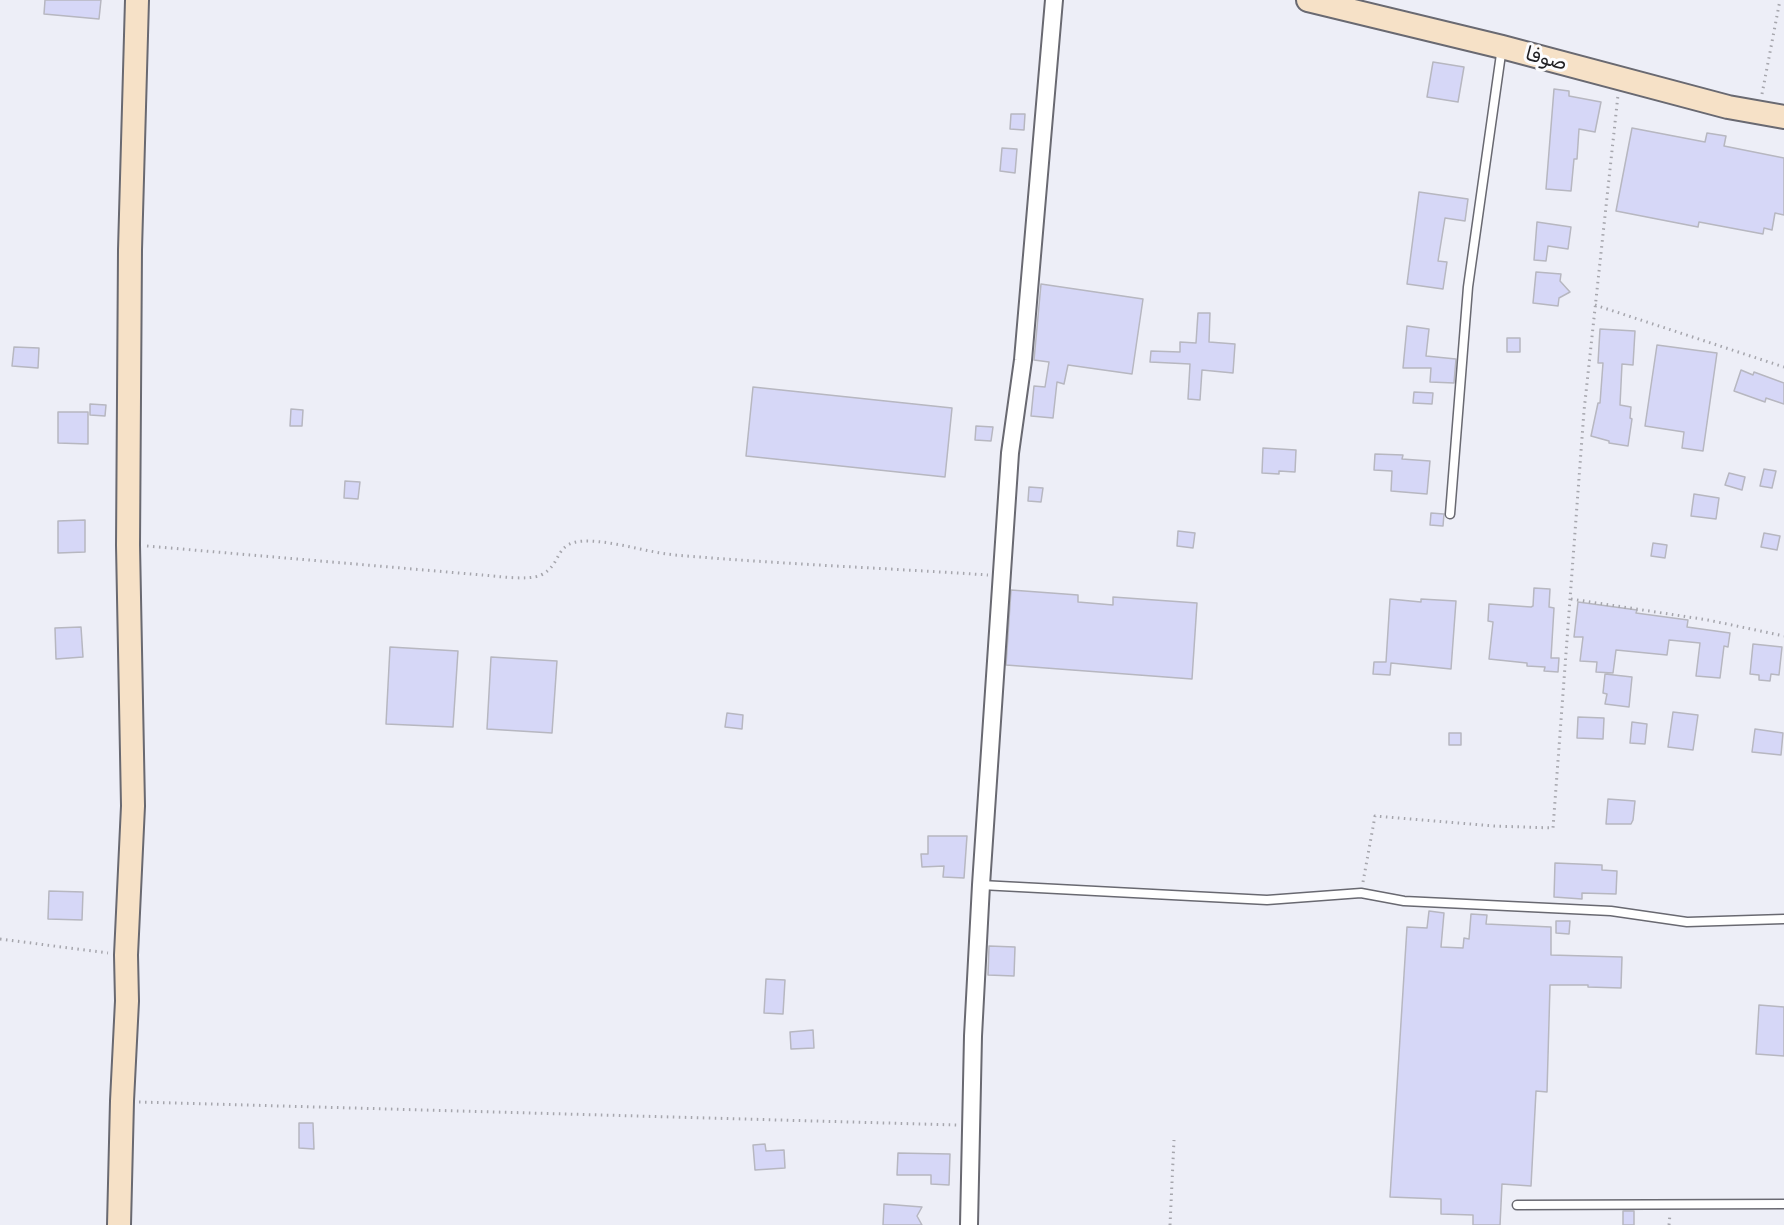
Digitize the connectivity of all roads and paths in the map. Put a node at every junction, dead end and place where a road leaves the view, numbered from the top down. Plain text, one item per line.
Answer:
1 (137, 0) edge
2 (1054, 0) edge
3 (1308, 0) edge
4 (1780, 0) edge
5 (1502, 47) junction
6 (1620, 78) junction
7 (1758, 114) junction
8 (1784, 117) edge
9 (1595, 305) junction
10 (1784, 367) edge
11 (1450, 514) dead end
12 (128, 545) junction
13 (1002, 576) junction
14 (1570, 599) junction
15 (1784, 636) edge
16 (981, 885) junction
17 (1361, 892) junction
18 (1784, 919) edge
19 (0, 939) edge
20 (126, 956) junction
21 (122, 1101) junction
22 (971, 1126) junction
23 (1174, 1140) dead end
24 (1784, 1204) edge
25 (1517, 1205) dead end
26 (119, 1225) edge
27 (969, 1225) edge
28 (1170, 1225) edge

1 - 12 street
2 - 13 street
3 - 5 street, صوفا
4 - 7 path
5 - 6 street, صوفا
5 - 11 lane
6 - 7 street, صوفا
6 - 9 path
7 - 8 street, صوفا
9 - 10 path
9 - 14 path
12 - 13 path
12 - 20 street
13 - 16 street
14 - 15 path
14 - 17 path
16 - 17 lane
16 - 22 street
17 - 18 lane
19 - 20 path
20 - 21 street
21 - 22 path
21 - 26 street
22 - 27 street
23 - 28 path
24 - 25 lane

